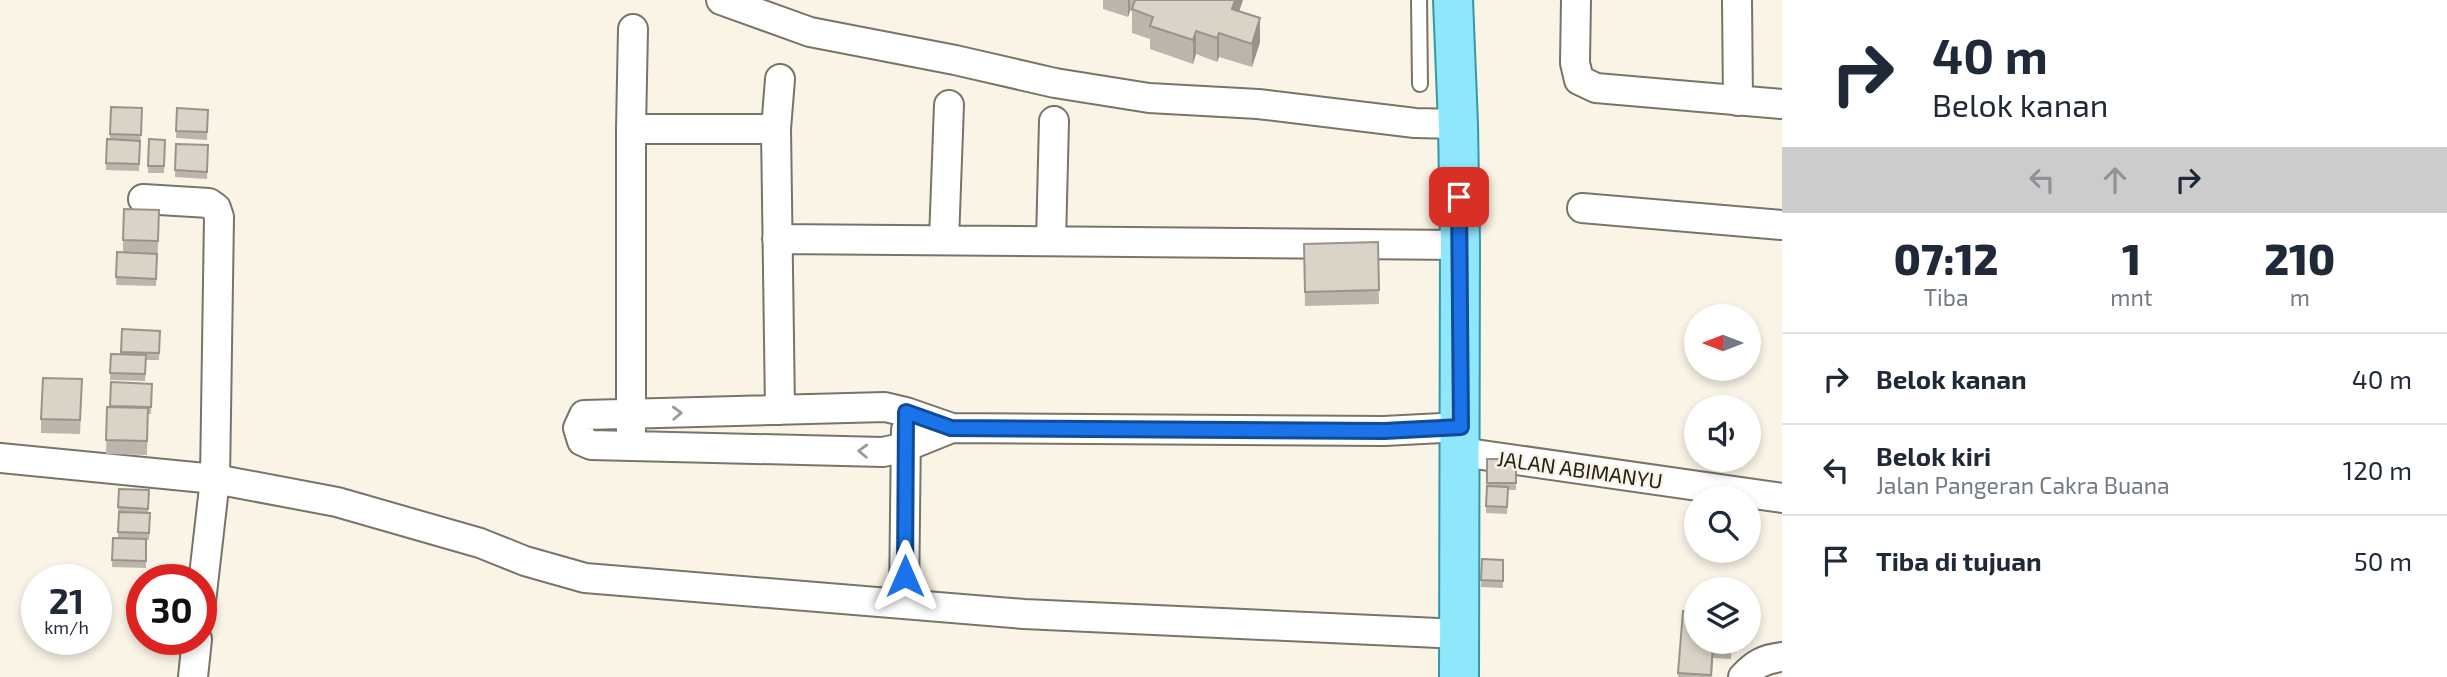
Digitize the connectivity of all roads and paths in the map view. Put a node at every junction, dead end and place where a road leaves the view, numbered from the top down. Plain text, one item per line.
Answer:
1 (720, 0) edge
2 (1419, 0) edge
3 (1452, 0) edge
4 (1576, 0) edge
5 (1737, 0) edge
6 (633, 29) dead end
7 (779, 79) dead end
8 (1420, 84) dead end
9 (1738, 101) junction
10 (1782, 104) edge
11 (949, 105) dead end
12 (1054, 121) dead end
13 (1458, 124) junction
14 (631, 129) junction
15 (775, 129) junction
16 (143, 199) dead end
17 (1582, 208) dead end
18 (1782, 225) edge
19 (777, 239) junction
20 (944, 240) junction
21 (1051, 242) junction
22 (1460, 246) junction
23 (780, 410) junction
24 (906, 412) junction
25 (631, 415) junction
26 (951, 428) junction
27 (1461, 440) junction
28 (632, 444) junction
29 (905, 447) junction
30 (0, 458) edge
31 (215, 479) junction
32 (1782, 498) edge
33 (205, 564) edge
34 (904, 603) junction
35 (1460, 634) junction
36 (195, 655) edge
37 (1782, 657) edge
38 (193, 677) edge
39 (1459, 677) edge
40 (1743, 677) edge

1 - 13 street
2 - 8 lane
3 - 13 main road
4 - 9 street
5 - 9 street
6 - 14 street
7 - 15 street
9 - 10 street
11 - 20 street
12 - 21 street
13 - 22 main road
14 - 15 street
14 - 25 street
15 - 19 street
16 - 31 street
17 - 18 street
19 - 20 street
19 - 23 street
20 - 21 street
21 - 22 street
22 - 27 main road
23 - 24 street
25 -> 23 street
24 - 26 street
24 - 29 street
25 - 28 street
25 - 28 street
26 - 27 street, JALAN ABIMANYU
26 - 29 street
27 - 32 street, JALAN ABIMANYU
27 - 35 main road
29 -> 28 street
29 - 34 street
30 - 31 street
31 - 33 street
31 - 34 street
34 - 35 street
35 - 39 main road
36 - 38 street
37 - 40 street

